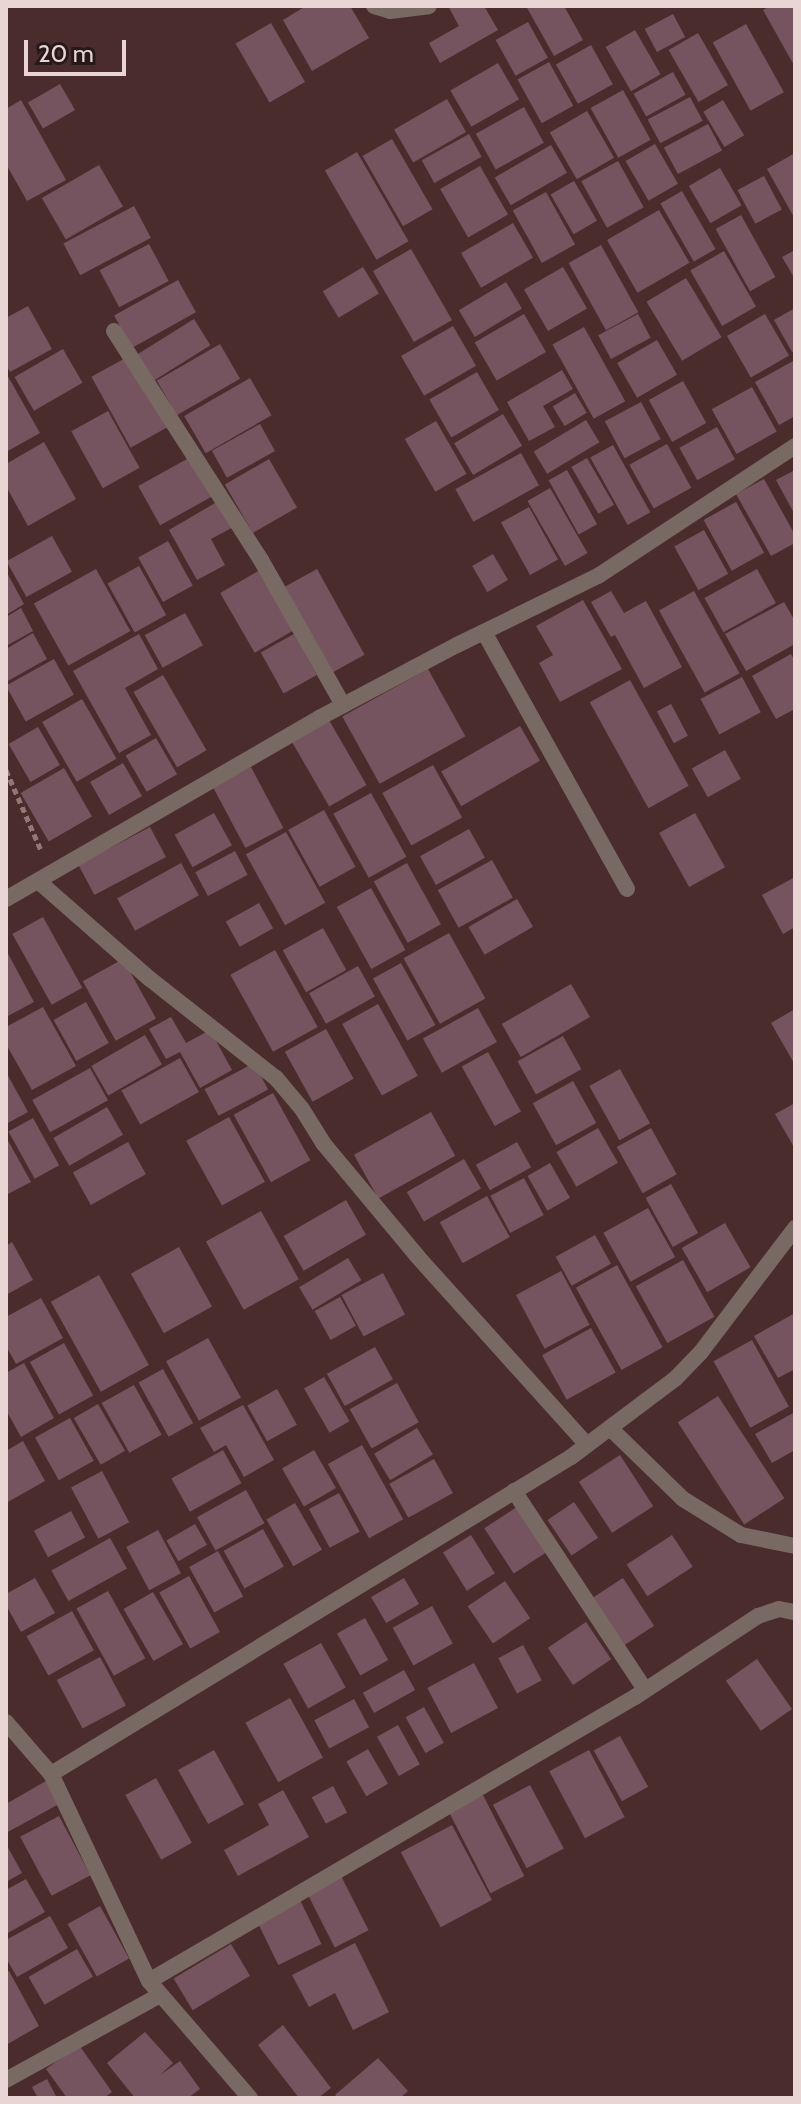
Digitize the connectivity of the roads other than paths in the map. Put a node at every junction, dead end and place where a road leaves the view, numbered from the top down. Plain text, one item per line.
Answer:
1 (374, 6) edge
2 (429, 6) edge
3 (114, 331) dead end
4 (795, 446) edge
5 (484, 632) junction
6 (343, 705) junction
7 (45, 877) junction
8 (627, 889) dead end
9 (6, 899) edge
10 (795, 1228) edge
11 (610, 1428) junction
12 (587, 1445) junction
13 (514, 1491) junction
14 (795, 1546) edge
15 (795, 1612) edge
16 (645, 1690) junction
17 (6, 1722) edge
18 (51, 1774) junction
19 (149, 1981) junction
20 (158, 1996) junction
21 (6, 2080) edge
22 (250, 2098) edge

1 - 2 street
3 - 6 street
4 - 5 street
5 - 6 street
5 - 8 street
6 - 7 street
7 - 9 street
7 - 12 street
10 - 11 street
11 - 12 street
11 - 14 street
12 - 13 street
13 - 16 street
13 - 18 street
15 - 16 street
16 - 19 street
17 - 18 street
18 - 19 street
19 - 20 street
20 - 21 street
20 - 22 street

